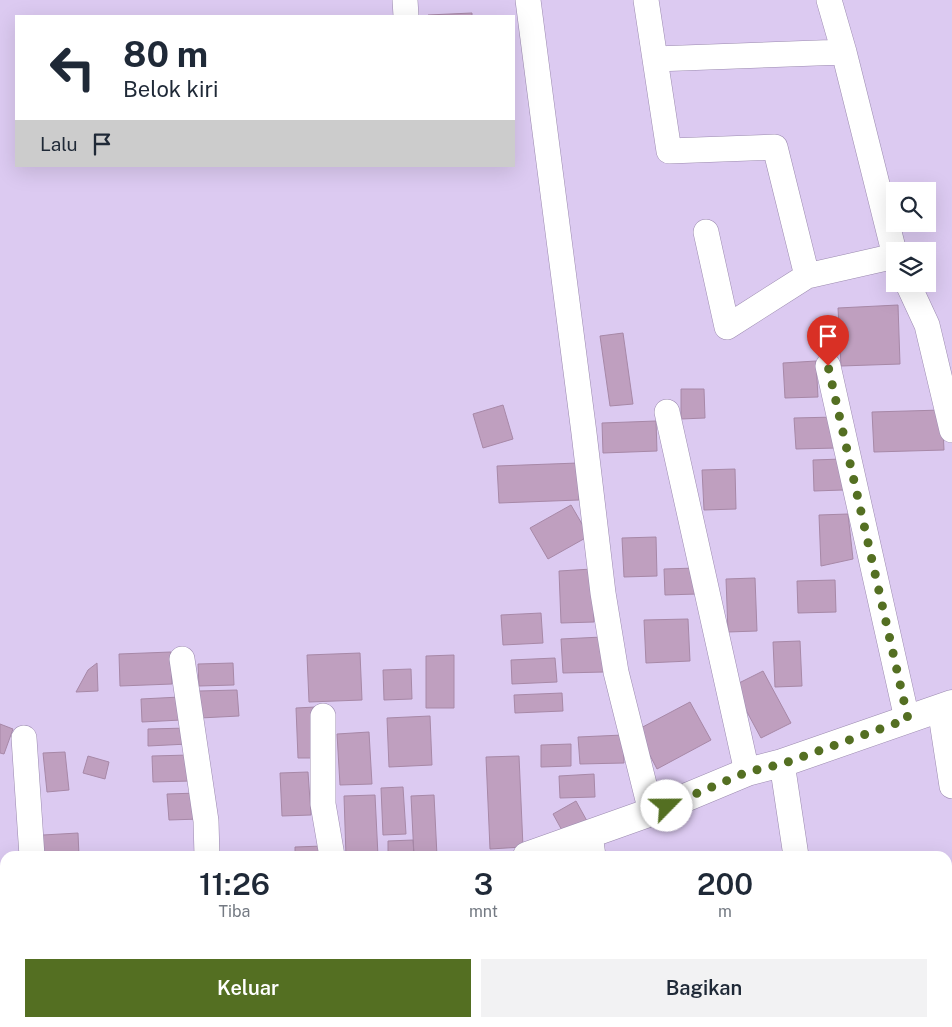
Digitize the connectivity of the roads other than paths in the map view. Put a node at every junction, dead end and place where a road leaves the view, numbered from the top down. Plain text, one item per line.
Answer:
1 (406, 0) edge
2 (528, 0) edge
3 (646, 0) edge
4 (829, 0) edge
5 (406, 15) edge
6 (844, 52) junction
7 (655, 59) junction
8 (706, 232) dead end
9 (892, 242) edge
10 (886, 258) edge
11 (807, 276) junction
12 (912, 292) edge
13 (828, 366) dead end
14 (667, 412) dead end
15 (952, 430) edge
16 (182, 659) dead end
17 (946, 706) edge
18 (323, 716) dead end
19 (908, 719) junction
20 (24, 738) dead end
21 (782, 764) junction
22 (747, 772) junction
23 (952, 786) edge
24 (652, 812) junction
25 (592, 846) edge
26 (32, 851) edge
27 (208, 851) edge
28 (331, 851) edge
29 (560, 851) edge
30 (795, 851) edge

1 - 5 street
2 - 24 street
3 - 7 street
4 - 6 street
6 - 7 street
6 - 9 street
7 - 11 street
8 - 11 street
10 - 11 street
12 - 15 street
13 - 19 street
14 - 22 street
16 - 27 street
17 - 19 street
17 - 23 street
18 - 28 street
19 - 21 street
20 - 26 street
21 - 22 street
21 - 30 street
22 - 24 street
24 - 25 street
25 - 29 street

